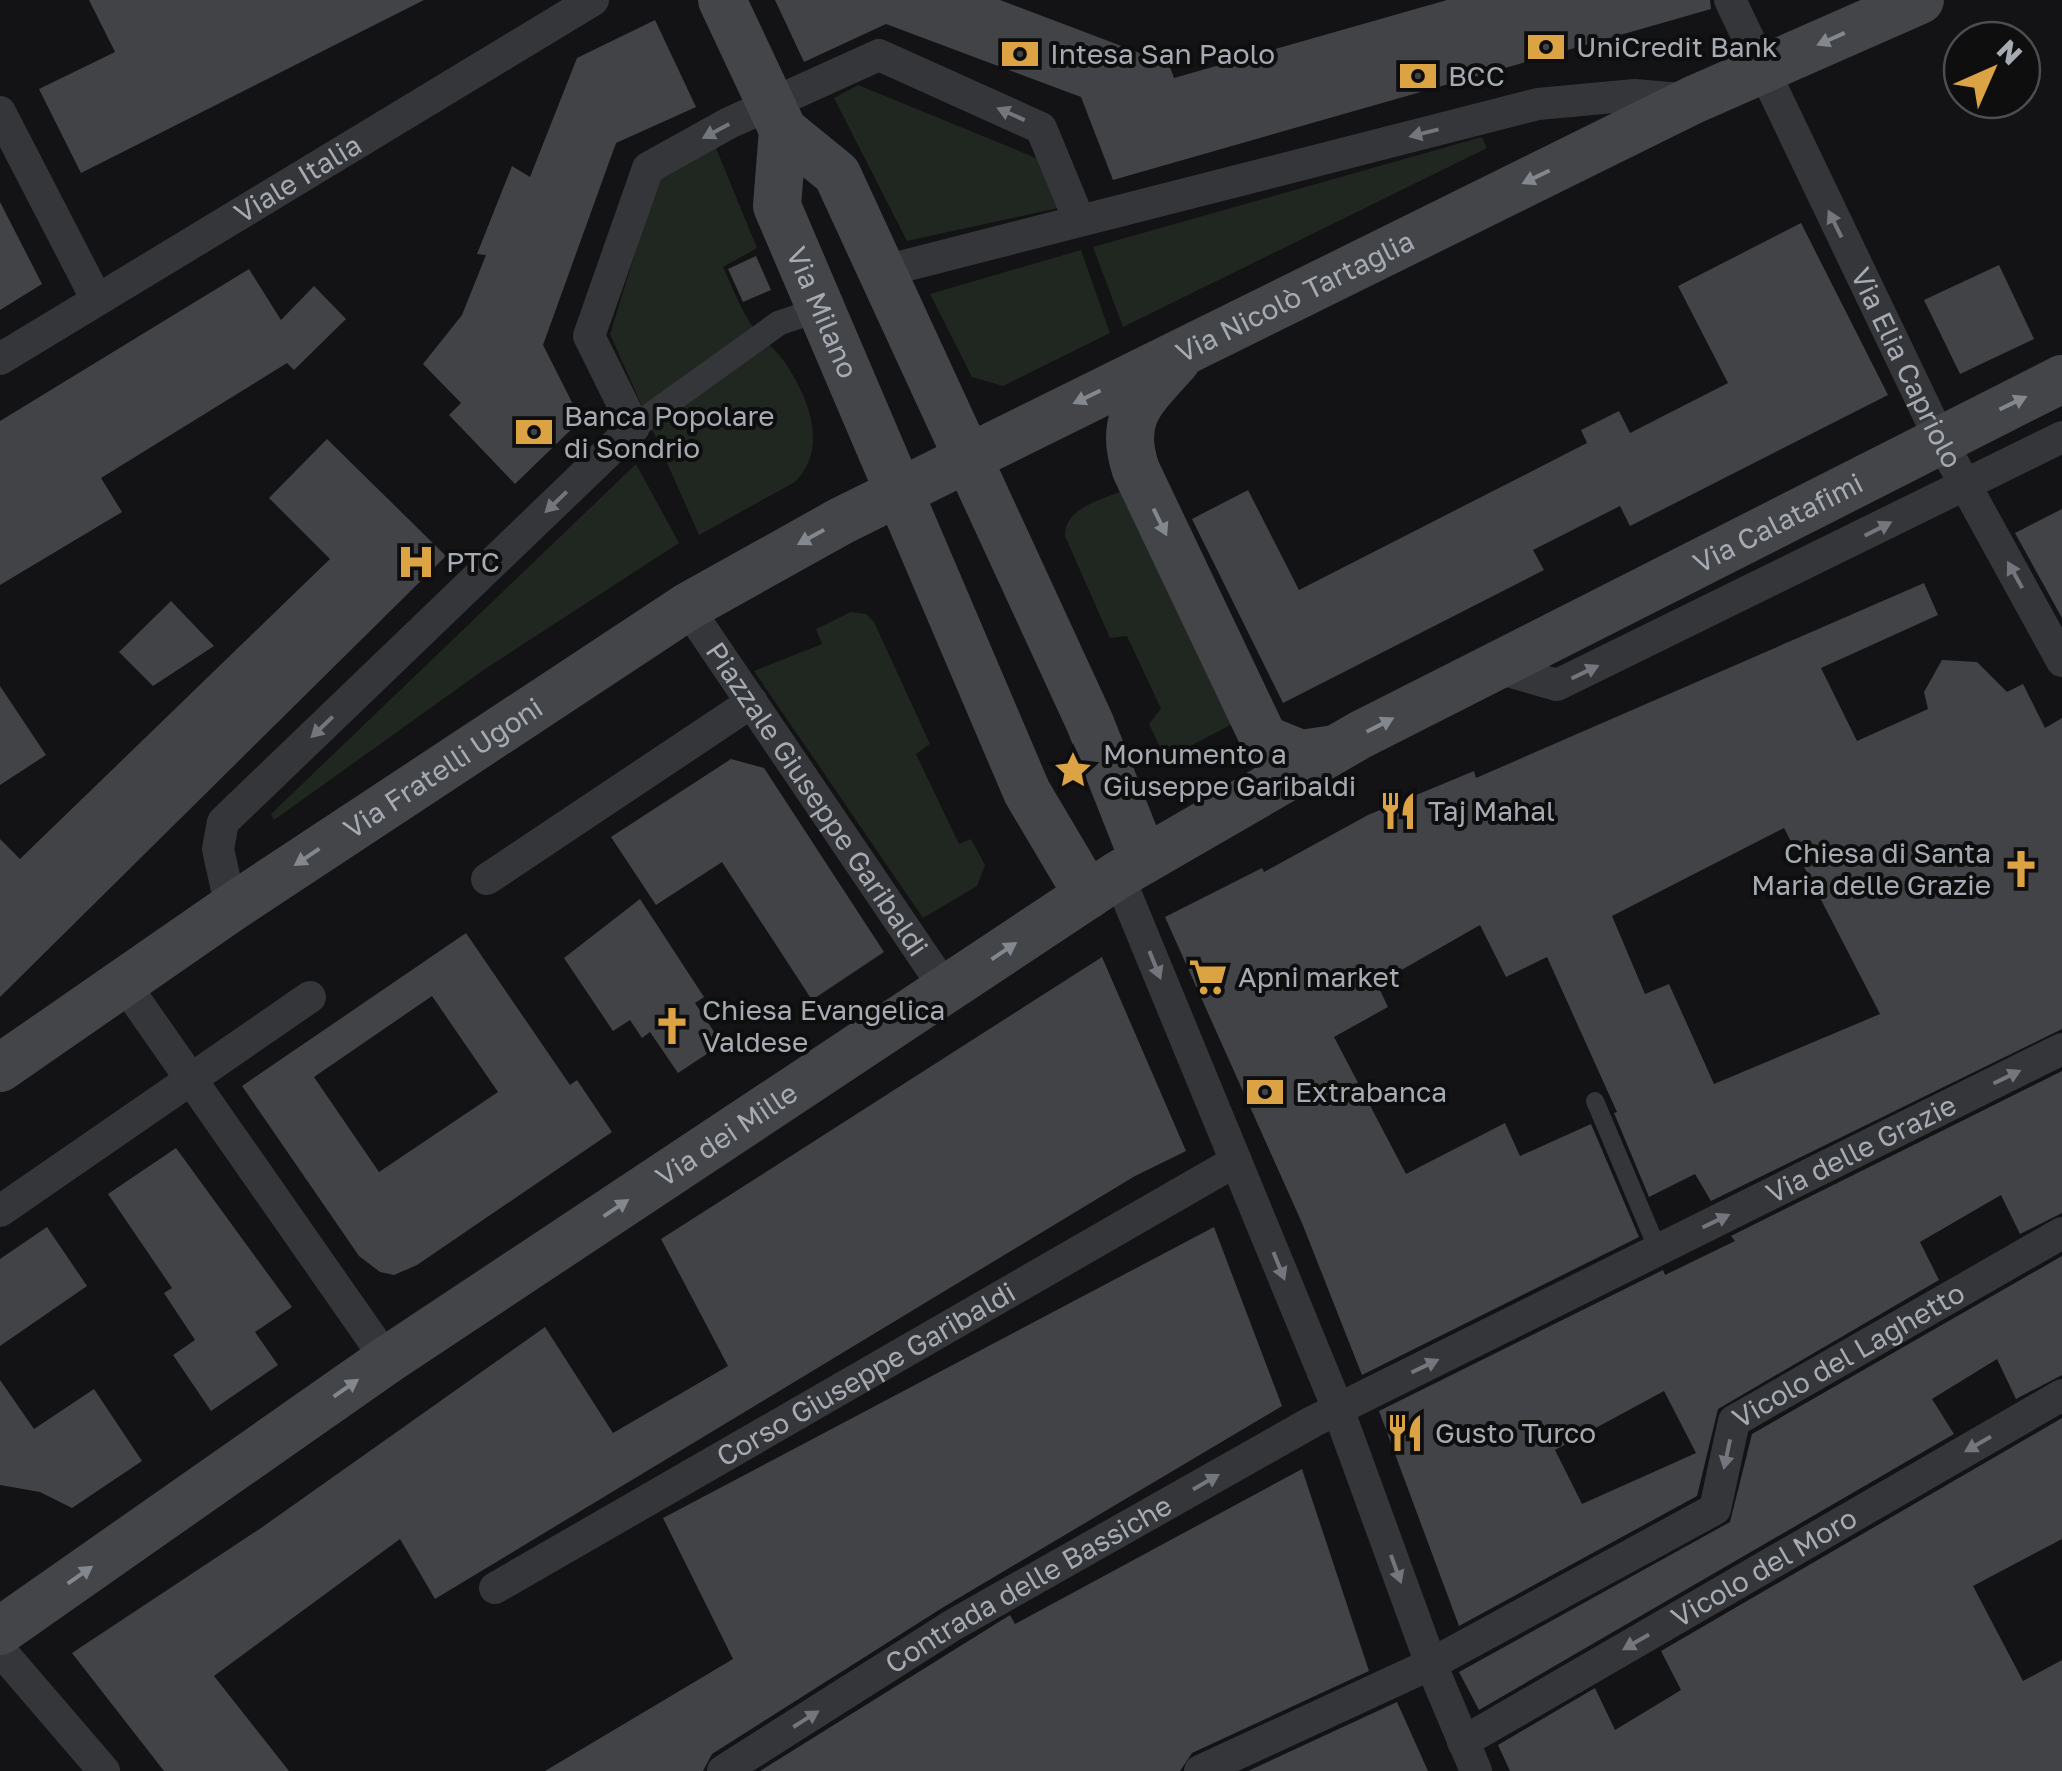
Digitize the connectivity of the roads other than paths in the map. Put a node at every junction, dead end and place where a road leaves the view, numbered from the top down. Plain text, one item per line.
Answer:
1 (593, 0) edge
2 (722, 0) edge
3 (1730, 0) edge
4 (1920, 0) edge
5 (1764, 69) junction
6 (1693, 100) junction
7 (0, 112) edge
8 (776, 117) junction
9 (1078, 220) junction
10 (896, 268) dead end
11 (96, 298) junction
12 (806, 314) dead end
13 (1188, 348) junction
14 (0, 359) edge
15 (2062, 379) edge
16 (634, 428) junction
17 (2062, 436) edge
18 (1940, 439) junction
19 (967, 457) junction
20 (1965, 486) junction
21 (897, 490) junction
22 (687, 607) junction
23 (2059, 649) edge
24 (1494, 667) junction
25 (752, 702) junction
26 (1336, 750) junction
27 (1117, 877) junction
28 (487, 879) dead end
29 (231, 908) junction
30 (123, 982) junction
31 (947, 991) junction
32 (310, 997) dead end
33 (2062, 1050) edge
34 (0, 1068) edge
35 (191, 1078) junction
36 (1596, 1101) dead end
37 (1236, 1160) junction
38 (0, 1211) edge
39 (2062, 1233) edge
40 (1658, 1250) junction
41 (387, 1360) junction
42 (2062, 1395) edge
43 (1338, 1409) junction
44 (495, 1588) dead end
45 (0, 1631) edge
46 (0, 1650) edge
47 (1431, 1664) junction
48 (1470, 1756) edge
49 (104, 1771) edge
50 (723, 1771) edge
51 (1200, 1771) edge

1 - 11 street, Viale Italia
2 - 8 main road
3 - 5 street, Via Elia Capriolo
4 -> 5 main road, Via Nicolò Tartaglia
5 - 6 main road, Via Nicolò Tartaglia
18 -> 5 street, Via Elia Capriolo
6 -> 9 street, Via Nicolò Tartaglia
6 -> 13 main road, Via Nicolò Tartaglia
7 - 11 street
9 -> 8 street
8 -> 16 street
8 - 19 main road
8 - 21 main road, Via Milano
9 - 10 street
11 - 14 street, Viale Italia
12 - 16 street, Via Milano
13 -> 19 main road, Via Nicolò Tartaglia
13 -> 26 main road
18 -> 15 main road, Via Calatafimi
16 -> 29 street
17 - 20 street, Via Calatafimi
18 - 20 street, Via Elia Capriolo
18 - 24 main road, Via Calatafimi
19 - 21 main road, Via Nicolò Tartaglia
19 - 27 main road
23 -> 20 street, Via Elia Capriolo
24 -> 20 street, Via Calatafimi
21 -> 22 main road, Via Fratelli Ugoni
21 - 27 main road
22 - 25 street, Piazzale Giuseppe Garibaldi
22 -> 29 main road, Via Fratelli Ugoni
26 -> 24 main road, Via Calatafimi
25 - 28 street
25 - 31 street, Piazzale Giuseppe Garibaldi
26 - 27 main road, Via Calatafimi
31 -> 27 main road, Via dei Mille
27 -> 37 street
29 - 30 main road, Via Fratelli Ugoni
30 - 34 main road, Via Fratelli Ugoni
30 - 35 street
41 -> 31 main road, Via dei Mille
32 - 35 street
40 -> 33 street, Via delle Grazie
35 - 38 street
35 - 41 street
36 - 40 lane
37 -> 43 street
37 - 44 street, Corso Giuseppe Garibaldi
39 -> 47 street, Vicolo del Laghetto
43 -> 40 street, Via delle Grazie
45 -> 41 main road, Via dei Mille
42 -> 48 street, Vicolo del Moro
43 -> 47 street
50 -> 43 street, Contrada delle Bassiche
46 - 49 street
47 - 48 street
47 - 51 street, Vicolo del Laghetto

